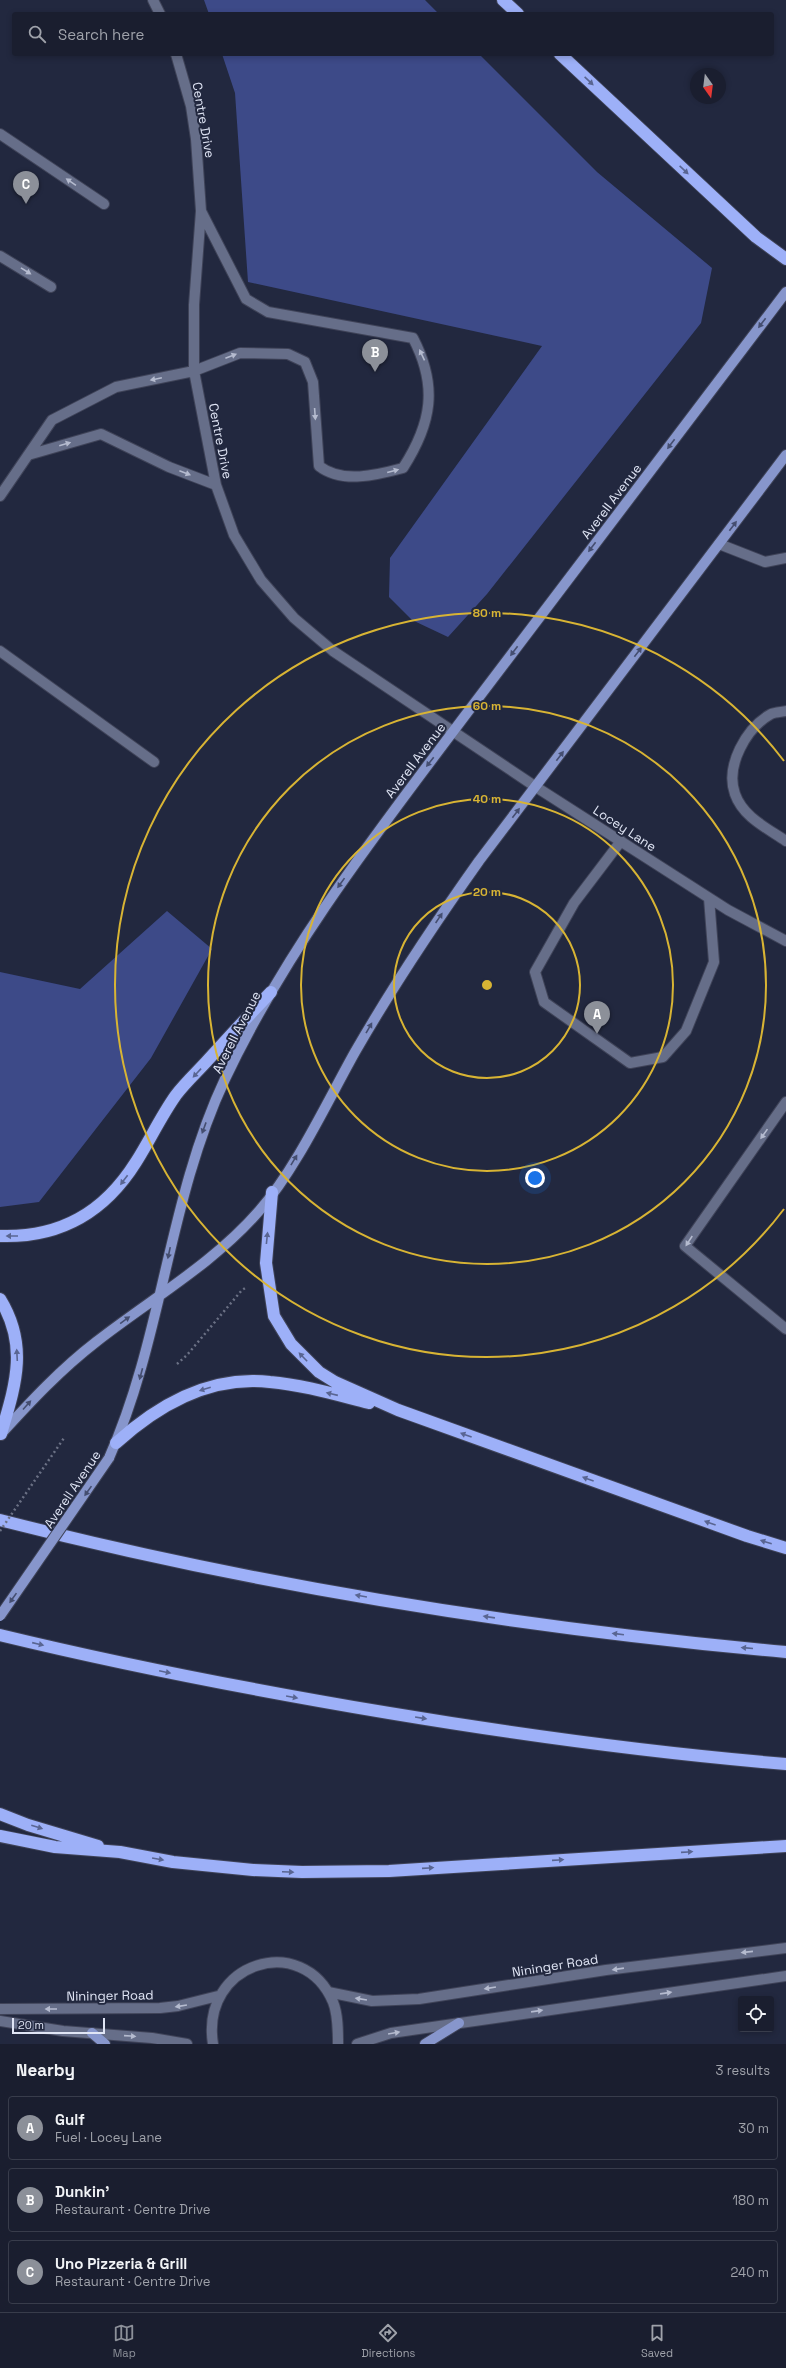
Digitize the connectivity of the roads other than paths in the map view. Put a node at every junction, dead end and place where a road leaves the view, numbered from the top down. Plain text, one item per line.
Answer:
1 (153, 0) edge
2 (503, 0) edge
3 (159, 12) edge
4 (516, 12) edge
5 (177, 56) edge
6 (562, 56) edge
7 (0, 134) edge
8 (104, 204) dead end
9 (201, 211) junction
10 (0, 256) edge
11 (786, 259) edge
12 (51, 287) dead end
13 (786, 292) edge
14 (194, 371) junction
15 (28, 455) junction
16 (786, 456) edge
17 (216, 485) junction
18 (0, 496) edge
19 (719, 544) junction
20 (786, 558) edge
21 (0, 651) edge
22 (786, 711) edge
23 (454, 731) junction
24 (154, 762) dead end
25 (536, 787) junction
26 (621, 841) junction
27 (786, 841) edge
28 (709, 898) junction
29 (786, 941) edge
30 (271, 992) junction
31 (786, 1102) edge
32 (272, 1192) junction
33 (0, 1236) edge
34 (160, 1295) junction
35 (0, 1300) edge
36 (786, 1329) edge
37 (398, 1410) junction
38 (1, 1435) edge
39 (116, 1443) junction
40 (0, 1520) edge
41 (786, 1548) edge
42 (0, 1616) edge
43 (0, 1635) edge
44 (786, 1652) edge
45 (786, 1764) edge
46 (0, 1814) edge
47 (0, 1836) edge
48 (786, 1846) edge
49 (120, 1852) junction
50 (786, 1948) edge
51 (786, 1976) edge
52 (328, 1992) junction
53 (218, 1996) junction
54 (0, 2009) edge
55 (0, 2021) edge
56 (459, 2023) junction
57 (92, 2033) junction
58 (105, 2044) edge
59 (187, 2044) edge
60 (213, 2044) edge
61 (338, 2044) edge
62 (357, 2044) edge
63 (424, 2044) edge

1 - 3 street
2 - 4 highway
5 - 9 street, Centre Drive
6 -> 11 highway
8 -> 7 street
9 - 14 street, Centre Drive
14 -> 9 street
10 -> 12 street
13 -> 23 main road, Averell Avenue
14 -> 15 street
14 - 17 street, Centre Drive
15 -> 17 street
15 - 18 street
19 -> 16 main road
17 - 23 street, Centre Drive
19 - 20 street
25 -> 19 main road
21 - 24 street
22 - 27 street
23 - 25 street, Locey Lane
23 -> 30 main road, Averell Avenue
25 - 26 street, Locey Lane
32 -> 25 main road
26 - 28 street, Locey Lane
26 - 28 street
28 - 29 street, Locey Lane
30 -> 33 highway
30 -> 34 main road, Averell Avenue
31 -> 36 street
32 - 34 main road
37 -> 32 highway
38 -> 34 main road
34 -> 39 main road, Averell Avenue
38 -> 35 highway
37 -> 39 highway
41 -> 37 highway
39 -> 42 main road, Averell Avenue, bridge
44 -> 40 highway
43 -> 45 highway
46 -> 49 highway
47 - 49 highway
49 -> 48 highway
50 -> 52 street, Nininger Road
56 -> 51 street
52 - 53 street
52 - 61 street
53 -> 54 street, Nininger Road
53 - 60 street
55 - 57 street
62 -> 56 street
56 - 63 main road
57 - 58 main road
57 -> 59 street

